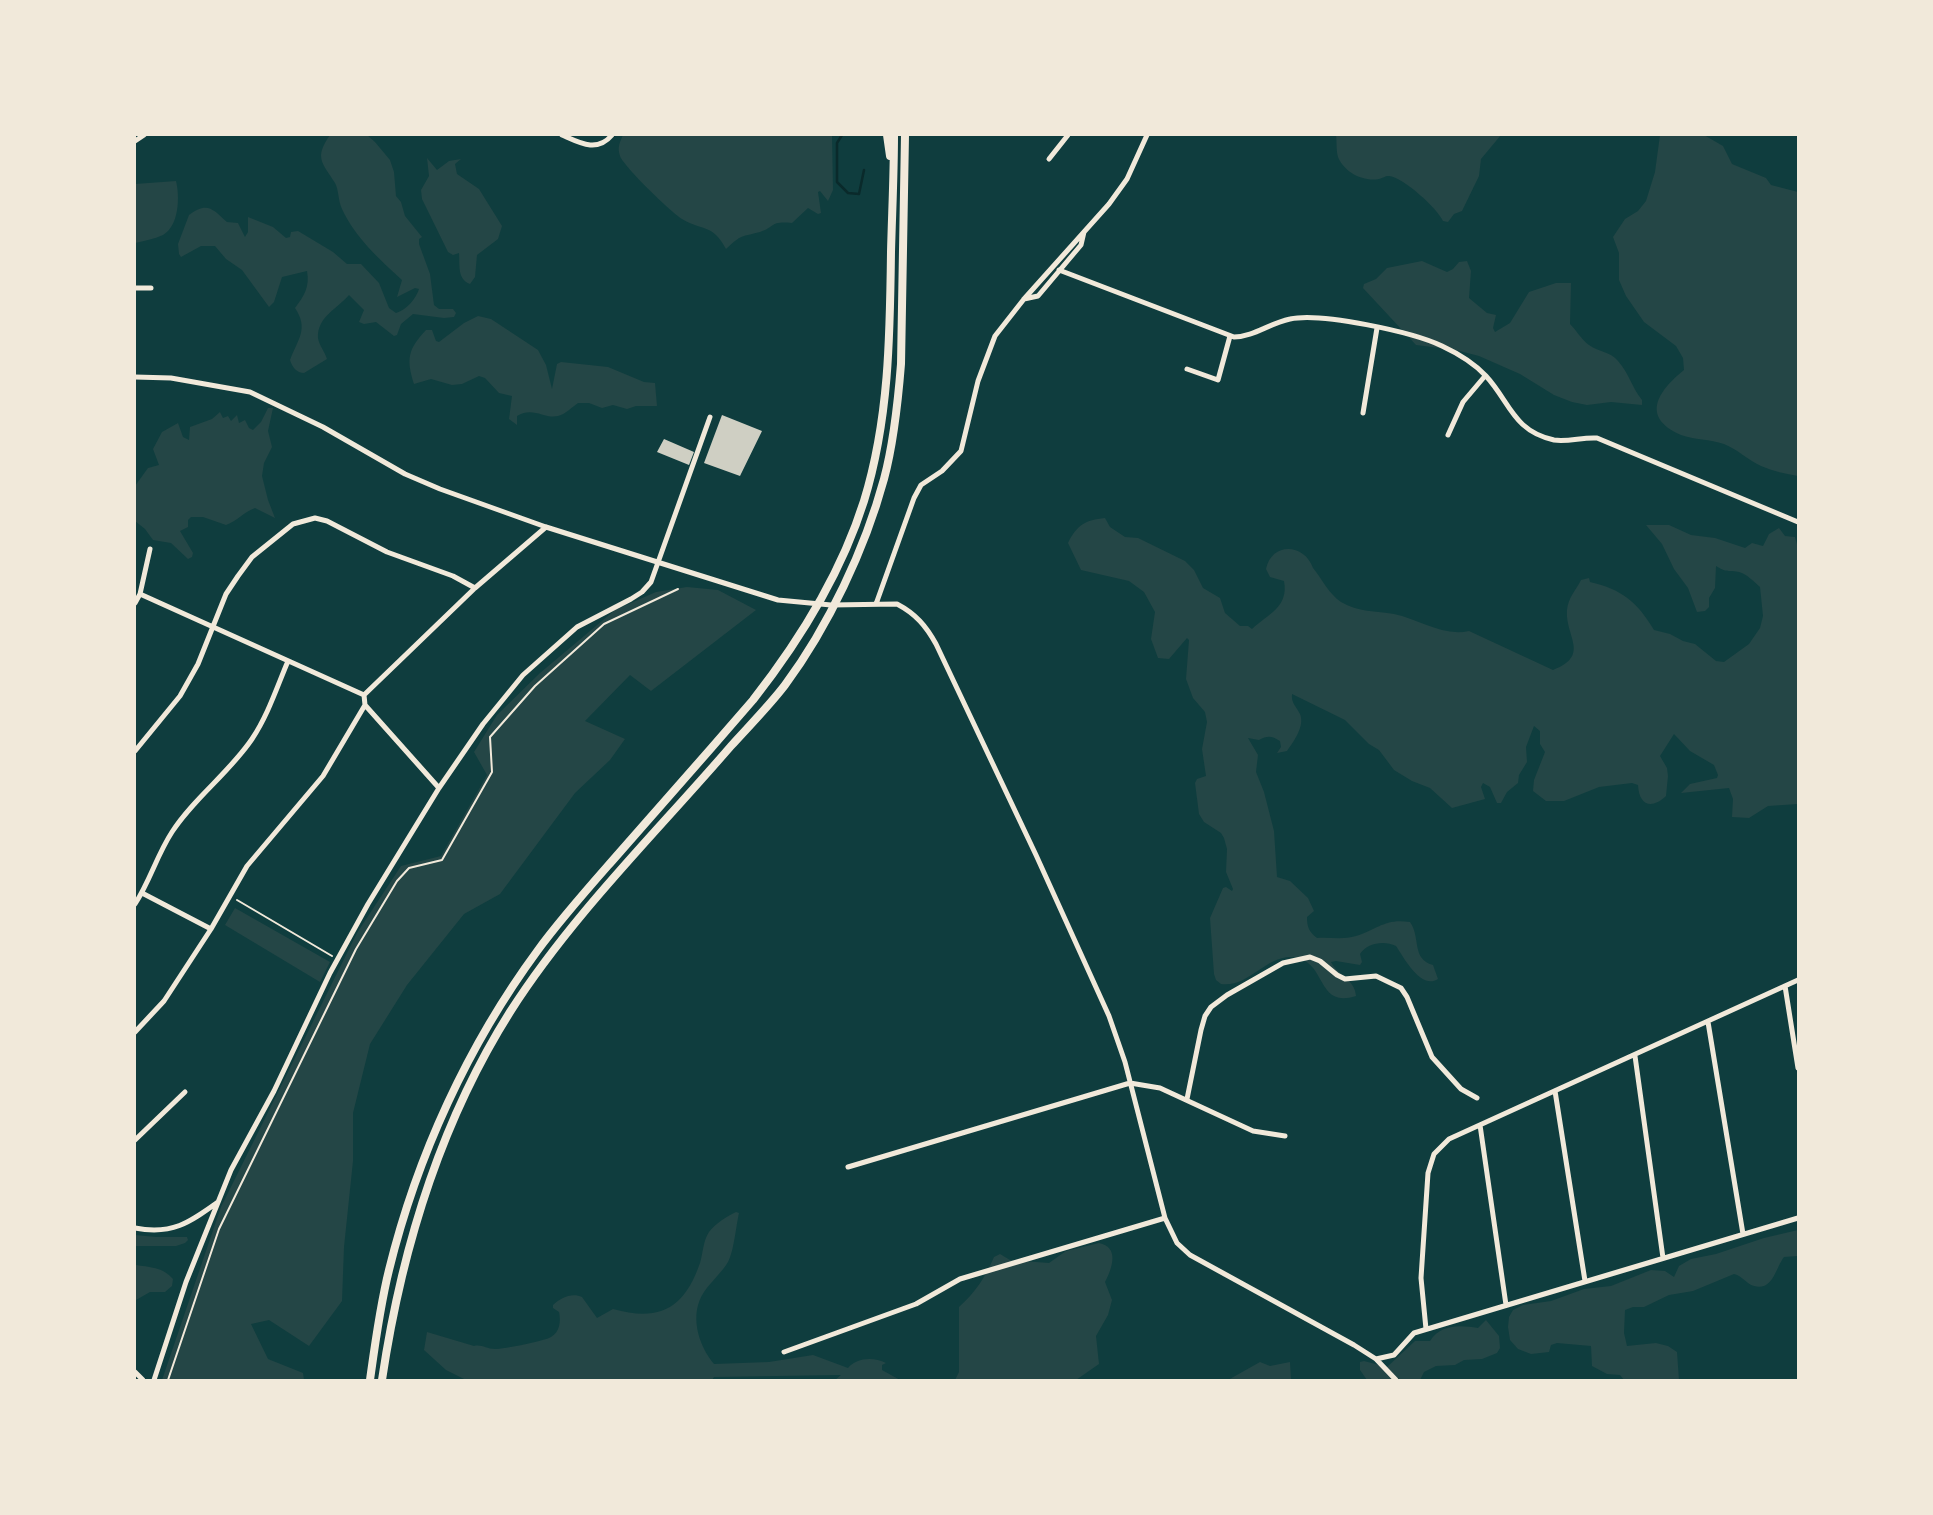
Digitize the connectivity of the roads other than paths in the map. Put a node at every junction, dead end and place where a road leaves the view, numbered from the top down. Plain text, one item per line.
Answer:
1 (144, 135) edge
2 (562, 135) edge
3 (612, 135) edge
4 (887, 135) edge
5 (894, 135) edge
6 (905, 135) edge
7 (1068, 135) edge
8 (1147, 135) edge
9 (135, 141) edge
10 (1049, 159) dead end
11 (892, 165) junction
12 (1084, 232) junction
13 (1059, 270) junction
14 (135, 288) edge
15 (151, 288) dead end
16 (1024, 299) junction
17 (1377, 328) junction
18 (1230, 337) junction
19 (1187, 369) dead end
20 (1485, 376) junction
21 (135, 377) edge
22 (1363, 413) dead end
23 (710, 417) dead end
24 (1448, 435) dead end
25 (1798, 522) edge
26 (546, 527) junction
27 (150, 549) dead end
28 (659, 563) junction
29 (475, 588) junction
30 (140, 594) junction
31 (135, 603) edge
32 (876, 604) junction
33 (214, 627) junction
34 (288, 661) junction
35 (364, 695) junction
36 (365, 705) junction
37 (135, 751) edge
38 (439, 788) junction
39 (142, 893) junction
40 (135, 904) edge
41 (211, 929) junction
42 (1798, 980) edge
43 (1785, 986) junction
44 (1708, 1022) junction
45 (135, 1032) edge
46 (1635, 1056) junction
47 (1798, 1068) edge
48 (1130, 1083) junction
49 (1555, 1091) junction
50 (185, 1092) dead end
51 (1477, 1098) dead end
52 (1186, 1099) junction
53 (1480, 1125) junction
54 (1285, 1136) dead end
55 (135, 1140) edge
56 (848, 1167) dead end
57 (218, 1202) junction
58 (1165, 1218) junction
59 (1798, 1218) edge
60 (135, 1228) edge
61 (1743, 1234) junction
62 (1663, 1258) junction
63 (1585, 1281) junction
64 (1506, 1305) junction
65 (1426, 1329) junction
66 (784, 1352) dead end
67 (1376, 1359) junction
68 (135, 1373) edge
69 (143, 1380) edge
70 (153, 1380) edge
71 (370, 1380) edge
72 (382, 1380) edge
73 (1396, 1380) edge

1 - 9 street
2 - 3 street
4 - 11 highway
5 - 11 highway
6 - 72 highway
7 - 10 street
8 - 12 street
11 - 71 highway
12 - 13 street
12 - 16 street
13 - 16 street
13 - 18 street
14 - 15 street
16 - 32 street
17 - 18 street
17 - 20 street
17 - 22 street
18 - 19 street
20 - 24 street
20 - 25 street
21 - 26 street
23 - 28 street
26 - 28 street
26 - 29 street
27 - 30 street
28 - 32 street
28 - 38 street
29 - 33 street
29 - 35 street
30 - 31 street
30 - 33 street
32 - 48 street
33 - 34 street
33 - 37 street
34 - 35 street
34 - 39 street
35 - 36 street
36 - 38 street
36 - 41 street
38 - 57 street
39 - 40 street
39 - 41 street
41 - 45 street
42 - 43 street
43 - 44 street
43 - 47 street
44 - 46 street
44 - 61 street
46 - 49 street
46 - 62 street
48 - 52 street
48 - 56 street
48 - 58 street
49 - 53 street
49 - 63 street
50 - 55 street
51 - 52 street
52 - 54 street
53 - 64 street
53 - 65 street
57 - 60 street
57 - 70 street
58 - 66 street
58 - 67 street
59 - 61 street
61 - 62 street
62 - 63 street
63 - 64 street
64 - 65 street
65 - 67 street
67 - 73 street
68 - 69 street

